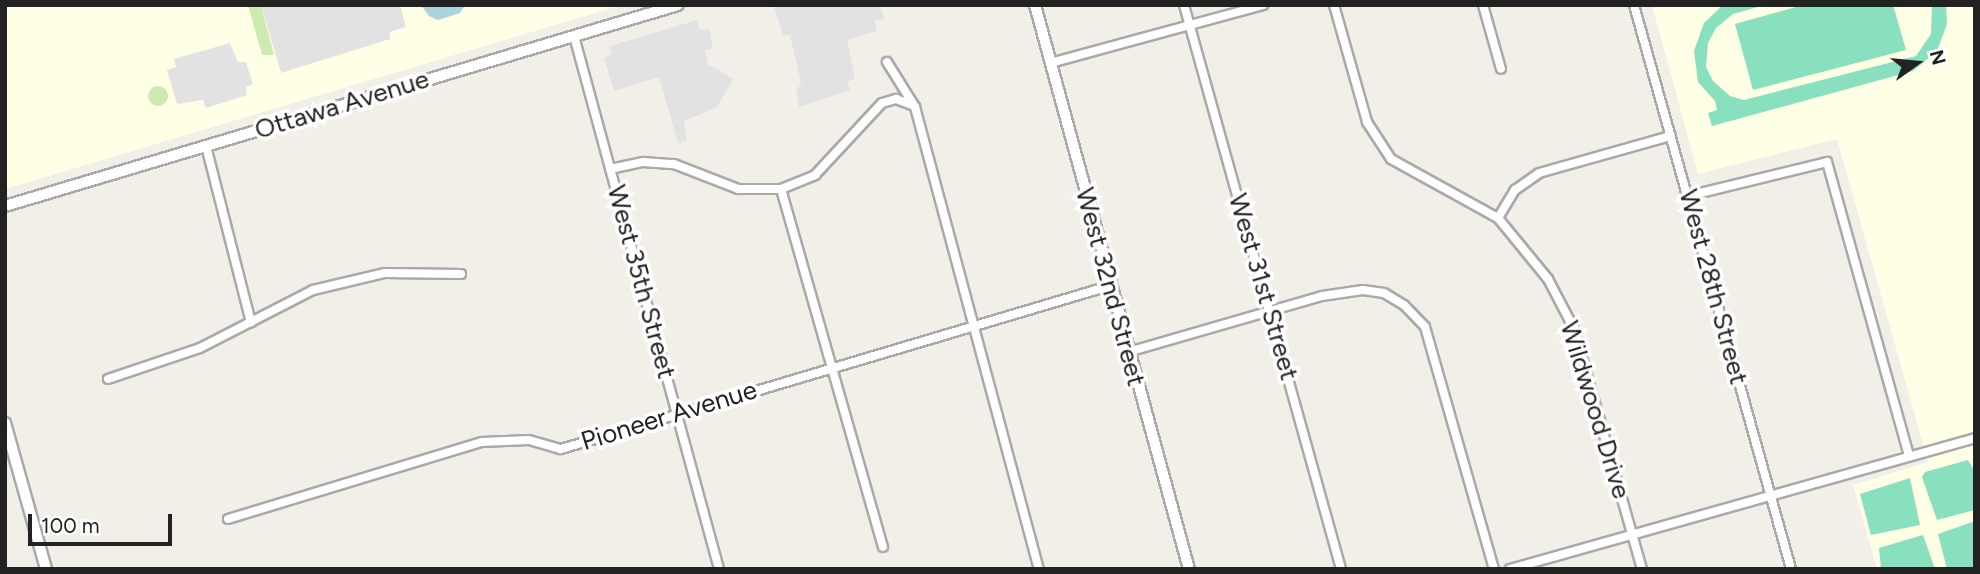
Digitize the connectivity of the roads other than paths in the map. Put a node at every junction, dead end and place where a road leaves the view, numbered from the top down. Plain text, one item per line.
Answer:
1 (678, 5) edge
2 (1035, 5) edge
3 (1184, 5) edge
4 (1263, 5) edge
5 (1334, 5) edge
6 (1483, 5) edge
7 (1634, 5) edge
8 (1189, 26) junction
9 (574, 36) junction
10 (887, 62) dead end
11 (1050, 63) junction
12 (1501, 69) dead end
13 (915, 107) junction
14 (1671, 136) junction
15 (206, 146) junction
16 (610, 169) junction
17 (781, 189) junction
18 (1688, 196) junction
19 (5, 205) edge
20 (1498, 218) junction
21 (461, 274) dead end
22 (1109, 286) junction
23 (1270, 313) junction
24 (251, 322) junction
25 (972, 327) junction
26 (1128, 352) junction
27 (832, 366) junction
28 (108, 379) dead end
29 (677, 414) junction
30 (5, 423) edge
31 (1975, 438) edge
32 (1909, 456) junction
33 (1770, 495) junction
34 (228, 519) dead end
35 (1632, 534) junction
36 (883, 547) dead end
37 (46, 569) edge
38 (719, 569) edge
39 (1039, 569) edge
40 (1189, 569) edge
41 (1341, 569) edge
42 (1494, 569) edge
43 (1510, 569) edge
44 (1642, 569) edge
45 (1791, 569) edge

1 - 9 street, Ottawa Avenue
2 - 11 street, West 32nd Street
3 - 8 street, West 31st Street
4 - 8 street
5 - 20 street, Wildwood Drive
6 - 12 street
7 - 14 street, West 28th Street
8 - 11 street
8 - 23 street, West 31st Street
9 - 15 street, Ottawa Avenue
9 - 16 street, West 35th Street
10 - 13 street
11 - 22 street, West 32nd Street
13 - 17 street
13 - 25 street
14 - 18 street, West 28th Street
14 - 20 street
15 - 19 street, Ottawa Avenue
15 - 24 street
16 - 17 street
16 - 29 street, West 35th Street
17 - 27 street
18 - 32 street
18 - 33 street, West 28th Street
20 - 35 street, Wildwood Drive
21 - 24 street
22 - 25 street, Pioneer Avenue
22 - 26 street, West 32nd Street
23 - 26 street
23 - 41 street, West 31st Street
23 - 42 street
24 - 28 street
25 - 27 street, Pioneer Avenue
25 - 39 street
26 - 40 street, West 32nd Street
27 - 29 street, Pioneer Avenue
27 - 36 street
29 - 34 street, Pioneer Avenue
29 - 38 street, West 35th Street
30 - 37 street
31 - 32 street
32 - 33 street
33 - 35 street
33 - 45 street, West 28th Street
35 - 43 street
35 - 44 street, Wildwood Drive

